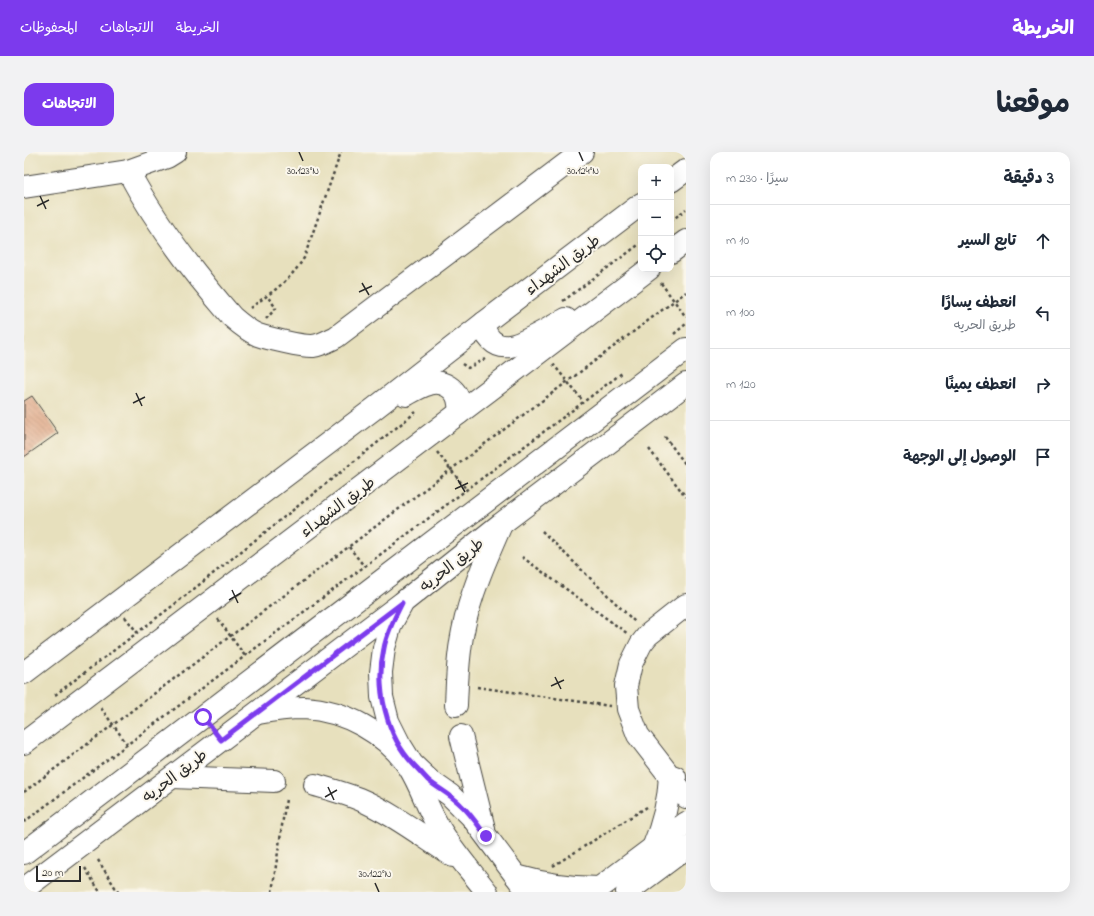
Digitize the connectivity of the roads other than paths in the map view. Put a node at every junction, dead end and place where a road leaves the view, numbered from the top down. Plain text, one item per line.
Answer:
1 (175, 152) edge
2 (582, 152) edge
3 (686, 170) edge
4 (128, 171) junction
5 (674, 179) edge
6 (24, 187) edge
7 (638, 206) edge
8 (686, 241) edge
9 (674, 250) edge
10 (654, 275) edge
11 (589, 315) junction
12 (484, 323) junction
13 (677, 344) edge
14 (686, 384) edge
15 (375, 408) junction
16 (459, 413) junction
17 (501, 524) junction
18 (417, 554) junction
19 (434, 577) junction
20 (402, 603) junction
21 (686, 605) edge
22 (24, 673) edge
23 (456, 704) dead end
24 (256, 714) junction
25 (203, 717) junction
26 (461, 736) dead end
27 (221, 740) junction
28 (24, 743) edge
29 (172, 777) junction
30 (274, 781) dead end
31 (314, 785) dead end
32 (678, 786) edge
33 (686, 823) edge
34 (486, 836) junction
35 (686, 848) edge
36 (24, 853) edge
37 (658, 856) junction
38 (686, 864) edge
39 (467, 865) junction
40 (525, 883) edge
41 (24, 889) edge
42 (597, 890) edge
43 (487, 892) edge
44 (627, 892) edge

1 - 4 street
2 - 4 street
3 - 5 street
4 - 6 street
7 - 12 street, طريق الشهداء
8 - 9 street
10 - 11 street, طريق الشهداء
11 - 12 street
11 - 16 street, طريق الشهداء
12 - 15 street, طريق الشهداء
13 - 18 street, طريق الحريه
14 - 17 street, طريق الحريه
15 - 16 street
15 - 22 street, طريق الشهداء
16 - 28 street, طريق الشهداء
17 - 19 street, طريق الحريه
17 - 23 street
18 - 19 street
18 - 25 street, طريق الحريه
19 - 20 street, طريق الحريه
20 - 24 street, طريق الحريه
20 - 34 street
21 - 32 street
24 - 27 street, طريق الحريه
24 - 39 street
25 - 27 street
25 - 36 street, طريق الحريه
26 - 34 street
27 - 29 street, طريق الحريه
29 - 30 street
29 - 41 street, طريق الحريه
31 - 39 street
32 - 37 street
33 - 37 street
34 - 40 street
35 - 37 street
37 - 38 street
37 - 42 street
37 - 44 street
39 - 43 street
40 - 42 street

